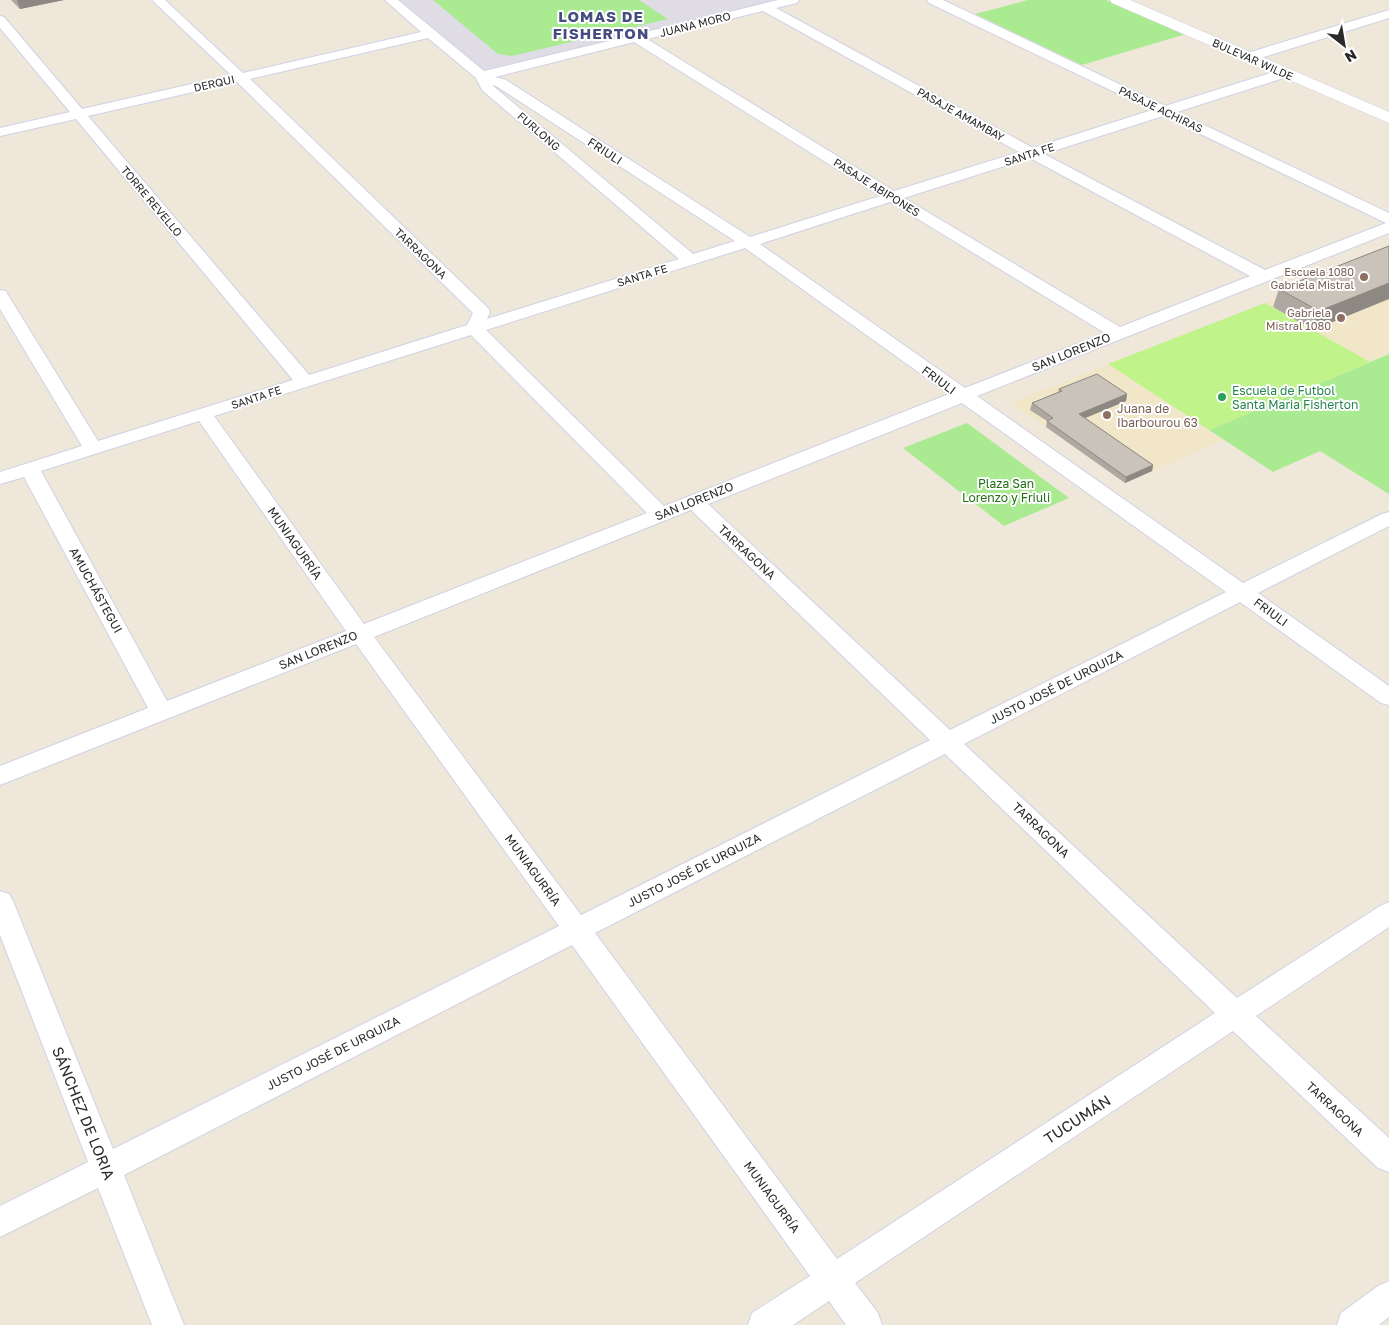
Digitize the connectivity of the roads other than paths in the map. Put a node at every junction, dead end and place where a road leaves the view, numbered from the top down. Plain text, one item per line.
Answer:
1 (158, 0) edge
2 (391, 0) edge
3 (793, 0) edge
4 (933, 0) edge
5 (1125, 0) edge
6 (765, 7) junction
7 (1389, 14) edge
8 (0, 20) edge
9 (429, 34) junction
10 (636, 38) junction
11 (1254, 55) junction
12 (1285, 73) junction
13 (481, 76) junction
14 (240, 77) junction
15 (1389, 109) edge
16 (1165, 111) junction
17 (78, 114) junction
18 (1389, 118) edge
19 (0, 132) edge
20 (1032, 153) junction
21 (892, 197) junction
22 (1389, 219) edge
23 (1389, 227) edge
24 (747, 242) junction
25 (690, 260) junction
26 (1264, 276) junction
27 (0, 295) edge
28 (474, 328) junction
29 (1119, 334) junction
30 (305, 382) junction
31 (962, 396) junction
32 (203, 414) junction
33 (94, 448) junction
34 (29, 468) junction
35 (0, 478) edge
36 (694, 502) junction
37 (661, 515) junction
38 (1389, 518) edge
39 (1242, 592) junction
40 (360, 634) junction
41 (1389, 697) edge
42 (162, 712) junction
43 (948, 741) junction
44 (0, 776) edge
45 (0, 901) edge
46 (1389, 913) edge
47 (576, 930) junction
48 (1234, 1015) junction
49 (1389, 1158) edge
50 (106, 1168) junction
51 (0, 1222) edge
52 (832, 1280) junction
53 (1389, 1297) edge
54 (168, 1325) edge
55 (764, 1325) edge
56 (866, 1325) edge
57 (1353, 1325) edge

1 - 14 street, TARRAGONA
2 - 9 street, FURLONG
3 - 6 street, JUANA MORO
4 - 16 street, PASAJE ACHIRAS
5 - 11 main road, BULEVAR WILDE
6 - 10 street, JUANA MORO
6 - 20 street, PASAJE AMAMBAY
7 - 11 street
8 - 17 street, TORRE REVELLO
9 - 13 street, FURLONG
9 - 14 street, DERQUI
10 - 13 street, JUANA MORO
10 - 21 street, PASAJE ABIPONES
11 - 12 main road, BULEVAR WILDE
11 - 15 main road, BULEVAR WILDE
12 - 16 street, SANTA FE
12 - 18 main road, BULEVAR WILDE
13 - 24 street, FRIULI
13 - 25 street, FURLONG
14 - 17 street, DERQUI
14 - 28 street, TARRAGONA
16 - 20 street, SANTA FE
16 - 22 street, PASAJE ACHIRAS
17 - 19 street, DERQUI
17 - 30 street, TORRE REVELLO
20 - 21 street, SANTA FE
20 - 26 street, PASAJE AMAMBAY
21 - 24 street, SANTA FE
21 - 29 street, PASAJE ABIPONES
23 - 26 street, SAN LORENZO
24 - 25 street, SANTA FE
24 - 31 street, FRIULI
25 - 28 street, SANTA FE
26 - 29 street, SAN LORENZO
27 - 33 street
28 - 30 street, SANTA FE
28 - 37 street
29 - 31 street, SAN LORENZO
30 - 32 street, SANTA FE
31 - 36 street, SAN LORENZO
31 - 39 street, FRIULI
32 - 33 street, SANTA FE
32 - 40 street, MUNIAGURRÍA
33 - 34 street, SANTA FE
34 - 35 street, SANTA FE
34 - 42 street, AMUCHÁSTEGUI
36 - 37 street, SAN LORENZO
36 - 43 street, TARRAGONA
37 - 40 street, SAN LORENZO
38 - 39 street, JUSTO JOSÉ DE URQUIZA
39 - 41 street, FRIULI
39 - 43 street, JUSTO JOSÉ DE URQUIZA
40 - 42 street, SAN LORENZO
40 - 47 street, MUNIAGURRÍA
42 - 44 street, SAN LORENZO
43 - 47 street, JUSTO JOSÉ DE URQUIZA
43 - 48 street, TARRAGONA
45 - 50 street, SÁNCHEZ DE LORIA
46 - 48 street, TUCUMÁN
47 - 50 street, JUSTO JOSÉ DE URQUIZA
47 - 52 street, MUNIAGURRÍA
48 - 49 street, TARRAGONA
48 - 52 street, TUCUMÁN
50 - 51 street, JUSTO JOSÉ DE URQUIZA
50 - 54 street, SÁNCHEZ DE LORIA
52 - 55 street, TUCUMÁN
52 - 56 street, MUNIAGURRÍA
53 - 57 street

